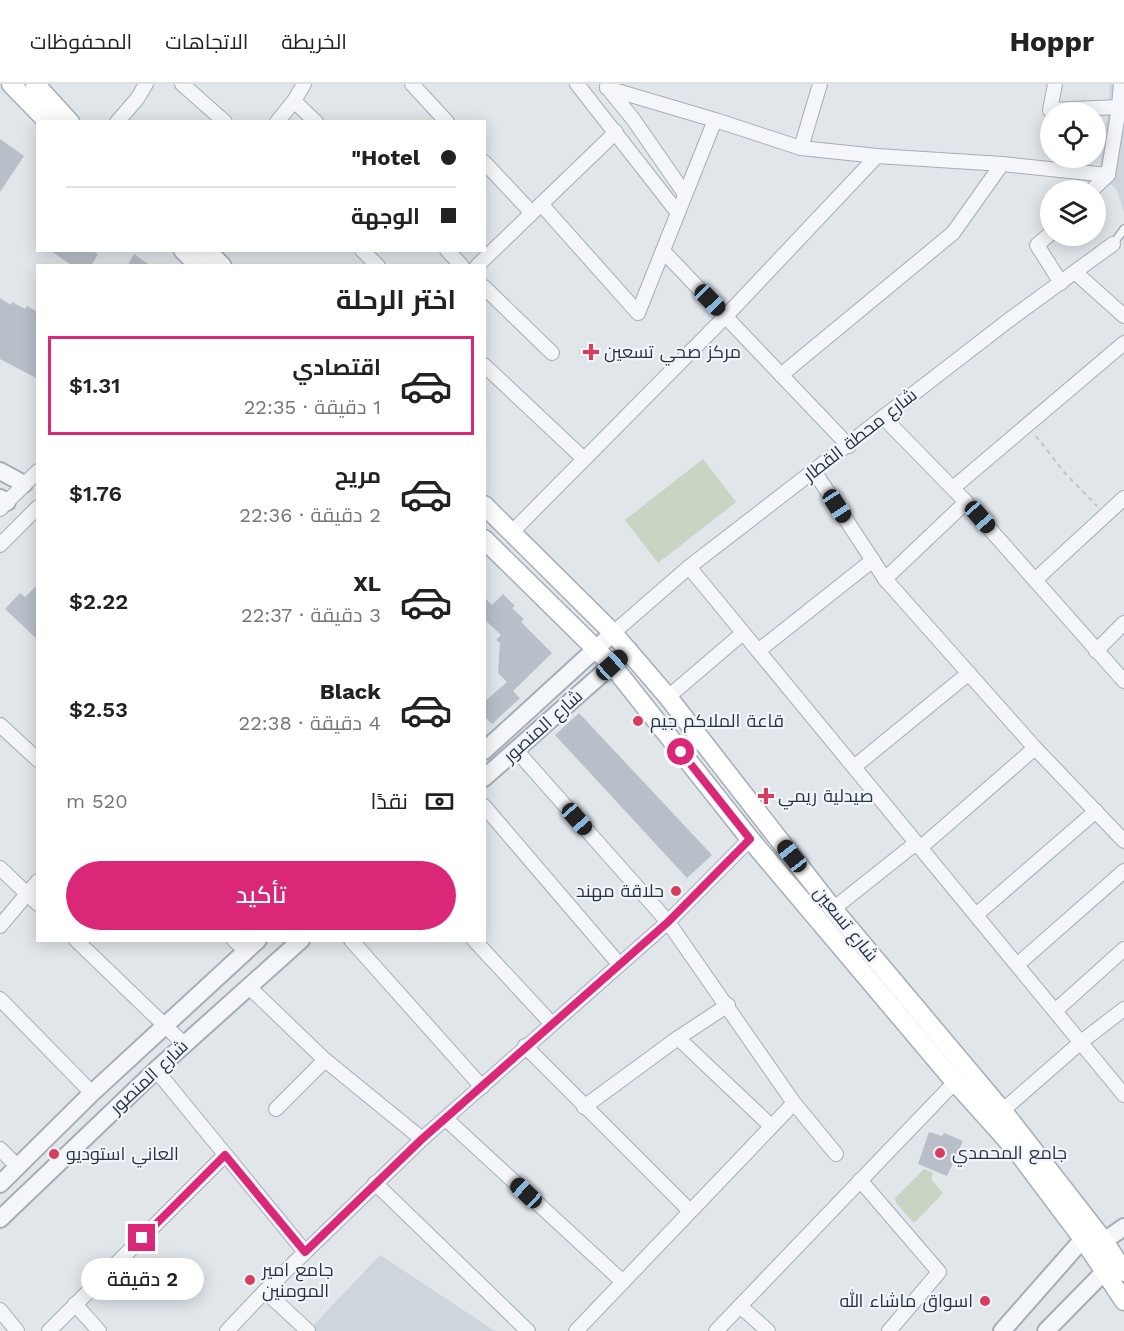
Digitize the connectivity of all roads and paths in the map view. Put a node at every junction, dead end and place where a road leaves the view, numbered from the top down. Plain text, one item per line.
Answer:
1 (10, 84) edge
2 (35, 84) edge
3 (146, 84) edge
4 (182, 84) edge
5 (304, 84) edge
6 (412, 84) edge
7 (577, 84) edge
8 (820, 84) edge
9 (1055, 84) edge
10 (1121, 84) edge
11 (606, 86) edge
12 (294, 100) junction
13 (1119, 107) junction
14 (46, 120) edge
15 (68, 120) edge
16 (119, 120) edge
17 (223, 120) edge
18 (279, 120) edge
19 (313, 120) edge
20 (445, 120) edge
21 (715, 120) junction
22 (616, 132) junction
23 (801, 148) junction
24 (877, 156) junction
25 (486, 164) edge
26 (1002, 164) junction
27 (1108, 175) junction
28 (1103, 180) edge
29 (686, 194) junction
30 (536, 209) junction
31 (678, 213) junction
32 (1124, 229) edge
33 (1040, 242) edge
34 (1119, 244) edge
35 (663, 251) junction
36 (185, 252) edge
37 (208, 252) edge
38 (364, 252) edge
39 (449, 252) edge
40 (197, 264) edge
41 (220, 264) edge
42 (376, 264) edge
43 (460, 264) edge
44 (479, 264) edge
45 (1076, 273) junction
46 (1062, 283) junction
47 (486, 289) edge
48 (726, 316) junction
49 (1124, 316) edge
50 (1124, 343) edge
51 (552, 353) dead end
52 (486, 367) edge
53 (781, 375) junction
54 (883, 417) junction
55 (1028, 425) junction
56 (849, 446) junction
57 (584, 459) junction
58 (0, 471) edge
59 (814, 471) junction
60 (36, 473) edge
61 (24, 484) junction
62 (952, 488) junction
63 (1124, 498) edge
64 (966, 502) junction
65 (2, 503) edge
66 (486, 507) edge
67 (36, 509) edge
68 (1105, 515) junction
69 (512, 531) junction
70 (486, 541) edge
71 (0, 545) edge
72 (873, 560) junction
73 (689, 567) junction
74 (885, 579) junction
75 (1035, 580) junction
76 (1124, 623) edge
77 (613, 633) junction
78 (743, 633) junction
79 (596, 648) junction
80 (629, 650) junction
81 (758, 651) junction
82 (1096, 651) junction
83 (612, 665) junction
84 (969, 674) junction
85 (1124, 681) edge
86 (668, 697) junction
87 (0, 725) edge
88 (1035, 748) junction
89 (486, 749) edge
90 (516, 750) junction
91 (36, 758) edge
92 (854, 767) junction
93 (486, 776) edge
94 (486, 808) edge
95 (1096, 811) junction
96 (750, 839) junction
97 (1124, 841) edge
98 (918, 845) junction
99 (0, 868) edge
100 (1124, 871) edge
101 (36, 883) edge
102 (27, 894) junction
103 (36, 902) edge
104 (833, 909) junction
105 (976, 915) junction
106 (668, 922) junction
107 (0, 926) edge
108 (78, 942) edge
109 (299, 942) edge
110 (353, 942) edge
111 (476, 942) edge
112 (246, 944) edge
113 (1124, 949) edge
114 (619, 964) junction
115 (1017, 965) junction
116 (248, 986) junction
117 (0, 999) edge
118 (728, 1005) junction
119 (1124, 1009) edge
120 (1055, 1011) junction
121 (551, 1023) junction
122 (165, 1026) junction
123 (678, 1038) junction
124 (1081, 1042) junction
125 (184, 1044) junction
126 (525, 1046) junction
127 (325, 1060) junction
128 (156, 1070) junction
129 (955, 1082) junction
130 (482, 1087) junction
131 (1122, 1088) edge
132 (92, 1093) junction
133 (794, 1103) junction
134 (584, 1107) junction
135 (276, 1108) dead end
136 (1002, 1111) junction
137 (446, 1119) junction
138 (771, 1126) junction
139 (422, 1139) junction
140 (0, 1149) edge
141 (836, 1154) dead end
142 (225, 1155) junction
143 (18, 1167) junction
144 (860, 1180) junction
145 (375, 1183) junction
146 (0, 1184) edge
147 (690, 1211) junction
148 (0, 1219) edge
149 (1124, 1227) edge
150 (1083, 1239) junction
151 (1104, 1241) junction
152 (305, 1252) junction
153 (1118, 1265) edge
154 (623, 1282) junction
155 (265, 1291) junction
156 (1124, 1301) edge
157 (75, 1304) junction
158 (740, 1306) junction
159 (0, 1310) edge
160 (17, 1331) edge
161 (49, 1331) edge
162 (99, 1331) edge
163 (227, 1331) edge
164 (308, 1331) edge
165 (528, 1331) edge
166 (576, 1331) edge
167 (716, 1331) edge
168 (768, 1331) edge
169 (889, 1331) edge
170 (1002, 1331) edge
171 (1046, 1331) edge

1 - 14 main road
2 - 15 main road
3 - 16 street
4 - 17 street
5 - 12 street
6 - 20 street
7 - 22 street
8 - 23 street
9 - 13 street
10 - 13 street
11 - 21 street
11 - 29 street
12 - 18 street
12 - 19 street
13 - 27 street
21 - 23 street
21 - 29 street
22 - 30 street
22 - 31 street
23 - 24 street
24 - 26 street
24 - 48 street
25 - 30 street
26 - 27 street
26 - 53 street
27 - 28 street
29 - 31 street
30 - 35 street
30 - 44 street
31 - 35 street
32 - 34 lane
33 - 46 street
34 - 45 street, شارع محطة القطار
35 - 48 street
36 - 40 main road
37 - 41 main road
38 - 42 street
39 - 43 street
45 - 46 street, شارع محطة القطار
45 - 49 street
46 - 54 street, شارع محطة القطار
47 - 51 street
48 - 53 street
48 - 57 street
50 - 55 street
52 - 57 street
53 - 56 street
54 - 56 street, شارع محطة القطار
54 - 62 street
55 - 62 street
55 - 68 path
56 - 59 street, شارع محطة القطار
57 - 69 street
58 - 61 street
59 - 72 street
59 - 73 street, شارع محطة القطار
60 - 61 street
61 - 65 street
62 - 64 street
63 - 68 street
64 - 74 street
64 - 75 street
66 - 69 main road, شارع تسعين
67 - 71 street
68 - 75 street
69 - 77 main road, شارع تسعين
70 - 79 main road, شارع تسعين
72 - 74 street
72 - 81 street
73 - 77 street, شارع محطة القطار
73 - 78 street
74 - 84 street
75 - 82 street
76 - 82 street
77 - 79 street, شارع المنصور
77 - 80 main road, شارع تسعين
78 - 81 street
78 - 86 street
79 - 83 main road, شارع تسعين
79 - 89 street, شارع المنصور
80 - 83 street, شارع المنصور
80 - 86 main road, شارع تسعين
81 - 92 street
82 - 85 street
83 - 90 street, شارع المنصور
83 - 96 main road, شارع تسعين
84 - 88 street
84 - 92 street
86 - 104 main road, شارع تسعين
87 - 91 street
88 - 95 street
88 - 98 street
90 - 93 street, شارع المنصور
90 - 106 street
92 - 98 street
94 - 114 street
95 - 97 street
95 - 105 street
96 - 106 street
96 - 129 main road, شارع تسعين
98 - 104 street
98 - 105 street
99 - 102 street
100 - 115 street
101 - 102 street
102 - 103 street
102 - 107 street
104 - 136 main road, شارع تسعين
105 - 115 street
106 - 114 street
106 - 118 street
108 - 122 street
109 - 116 street, شارع المنصور
110 - 130 street
111 - 121 street
112 - 122 street, شارع المنصور
113 - 120 street
114 - 121 street
115 - 120 street
116 - 125 street, شارع المنصور
116 - 127 street
117 - 132 street
118 - 123 street
118 - 133 street
119 - 124 street
120 - 124 street
121 - 126 street
122 - 125 street
122 - 132 street, شارع المنصور
123 - 134 street
123 - 138 street
124 - 131 street
124 - 136 street
125 - 128 street, شارع المنصور
126 - 130 street
126 - 134 street
127 - 135 street
127 - 139 street
128 - 142 street
128 - 148 street, شارع المنصور
129 - 144 street
129 - 150 main road, شارع تسعين
130 - 137 street
132 - 143 street, شارع المنصور
133 - 138 street
133 - 141 street
134 - 147 street
136 - 151 main road, شارع تسعين
137 - 139 street
137 - 154 street
138 - 147 street
139 - 145 street
140 - 143 street
142 - 152 street
142 - 157 street
143 - 146 street, شارع المنصور
144 - 158 street
144 - 169 street
145 - 152 street
145 - 165 street
147 - 154 street
149 - 151 street
150 - 153 main road, شارع تسعين
150 - 170 street
151 - 153 main road, شارع تسعين
152 - 155 street
153 - 156 main road, شارع تسعين
153 - 171 street
154 - 166 street
155 - 163 street
155 - 164 street
157 - 161 street
157 - 162 street
158 - 167 street
158 - 168 street
159 - 160 street

